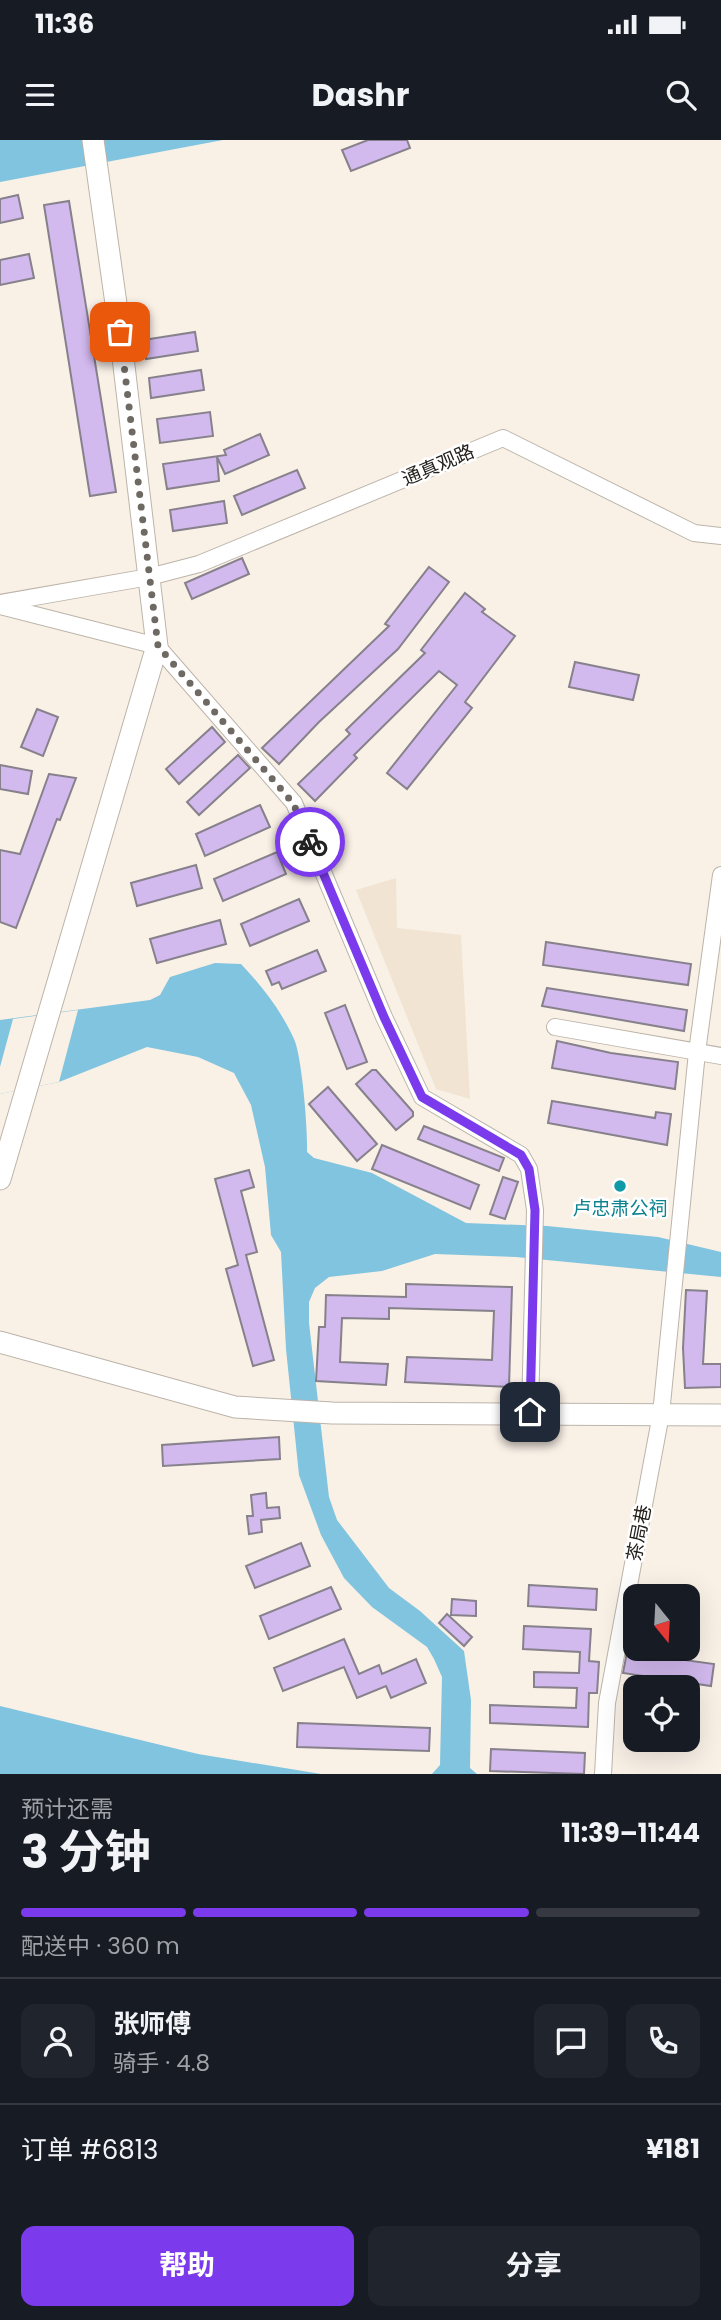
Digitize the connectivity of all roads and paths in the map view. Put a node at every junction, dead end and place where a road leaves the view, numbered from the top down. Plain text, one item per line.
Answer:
1 (93, 140) edge
2 (721, 536) edge
3 (149, 577) junction
4 (0, 604) edge
5 (158, 646) junction
6 (721, 875) edge
7 (555, 1027) dead end
8 (697, 1052) junction
9 (721, 1056) edge
10 (0, 1179) edge
11 (0, 1342) edge
12 (530, 1412) junction
13 (661, 1415) junction
14 (721, 1415) edge
15 (603, 1774) edge

1 - 3 main road
2 - 3 street, 通真观路
3 - 4 street, 通真观路
3 - 5 main road
4 - 5 street
5 - 10 main road
5 - 12 street
6 - 8 street
7 - 8 street
8 - 9 street
8 - 13 street, 茶局巷
11 - 12 main road
12 - 13 main road
13 - 14 main road
13 - 15 street, 茶局巷

